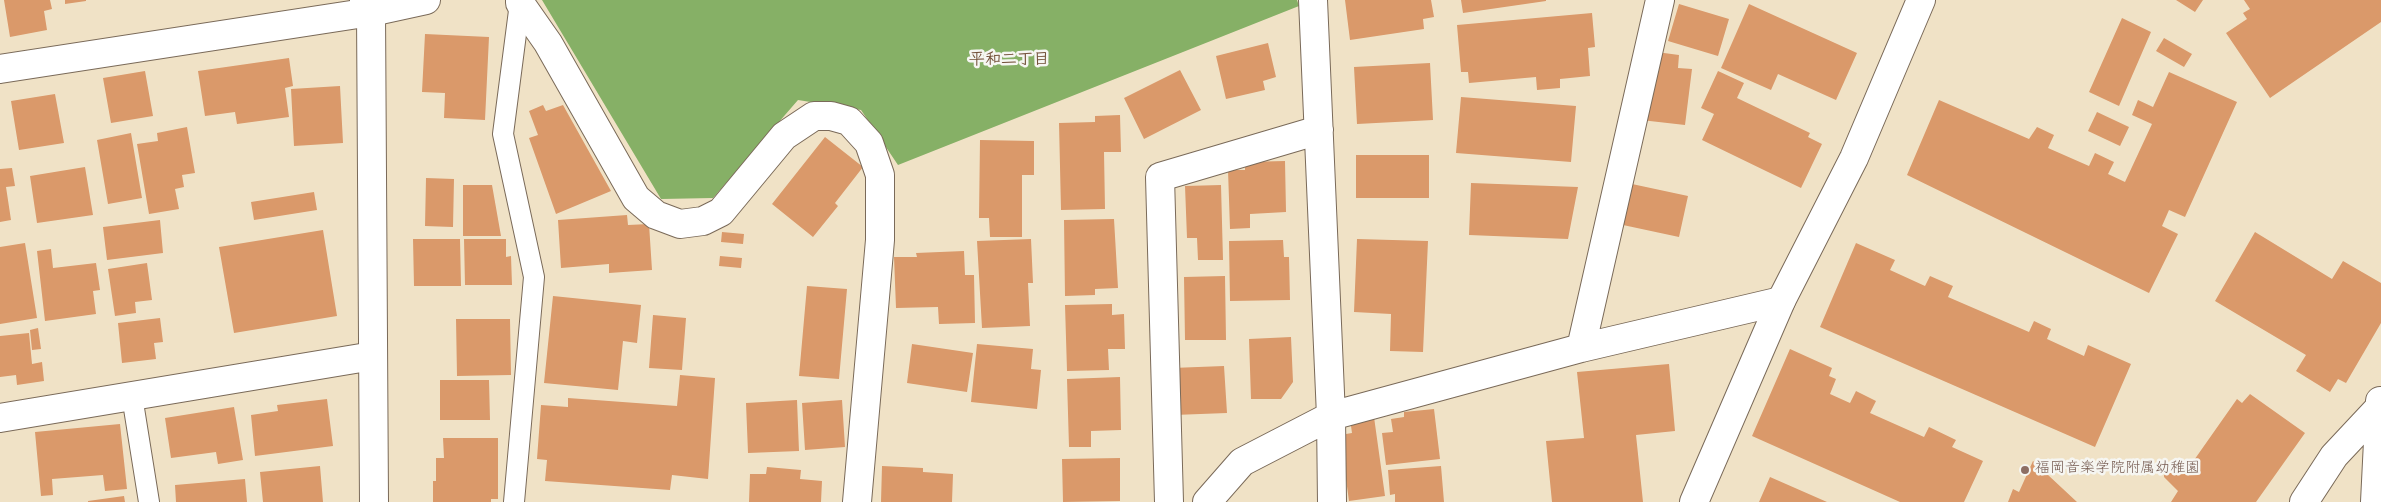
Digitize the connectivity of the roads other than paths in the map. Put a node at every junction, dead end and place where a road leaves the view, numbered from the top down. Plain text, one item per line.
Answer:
1 (426, 0) edge
2 (1313, 0) edge
3 (1660, 0) edge
4 (1921, 0) edge
5 (520, 2) edge
6 (367, 6) edge
7 (0, 69) edge
8 (1319, 130) junction
9 (1781, 300) junction
10 (1582, 348) junction
11 (374, 356) junction
12 (132, 396) junction
13 (2380, 402) edge
14 (1331, 416) junction
15 (0, 418) edge
16 (149, 502) edge
17 (374, 502) edge
18 (514, 502) edge
19 (857, 502) edge
20 (1169, 502) edge
21 (1207, 502) edge
22 (1332, 502) edge
23 (1694, 502) edge
24 (2304, 502) edge
25 (2375, 502) edge

1 - 6 street
2 - 8 street
3 - 10 street
4 - 9 street
5 - 18 lane
5 - 19 street
6 - 7 street
6 - 11 street
8 - 14 street
8 - 20 street
9 - 10 street
9 - 23 street
10 - 14 street
11 - 12 street
11 - 17 street
12 - 15 street
12 - 16 lane
13 - 24 street
13 - 25 street
14 - 21 street
14 - 22 street

